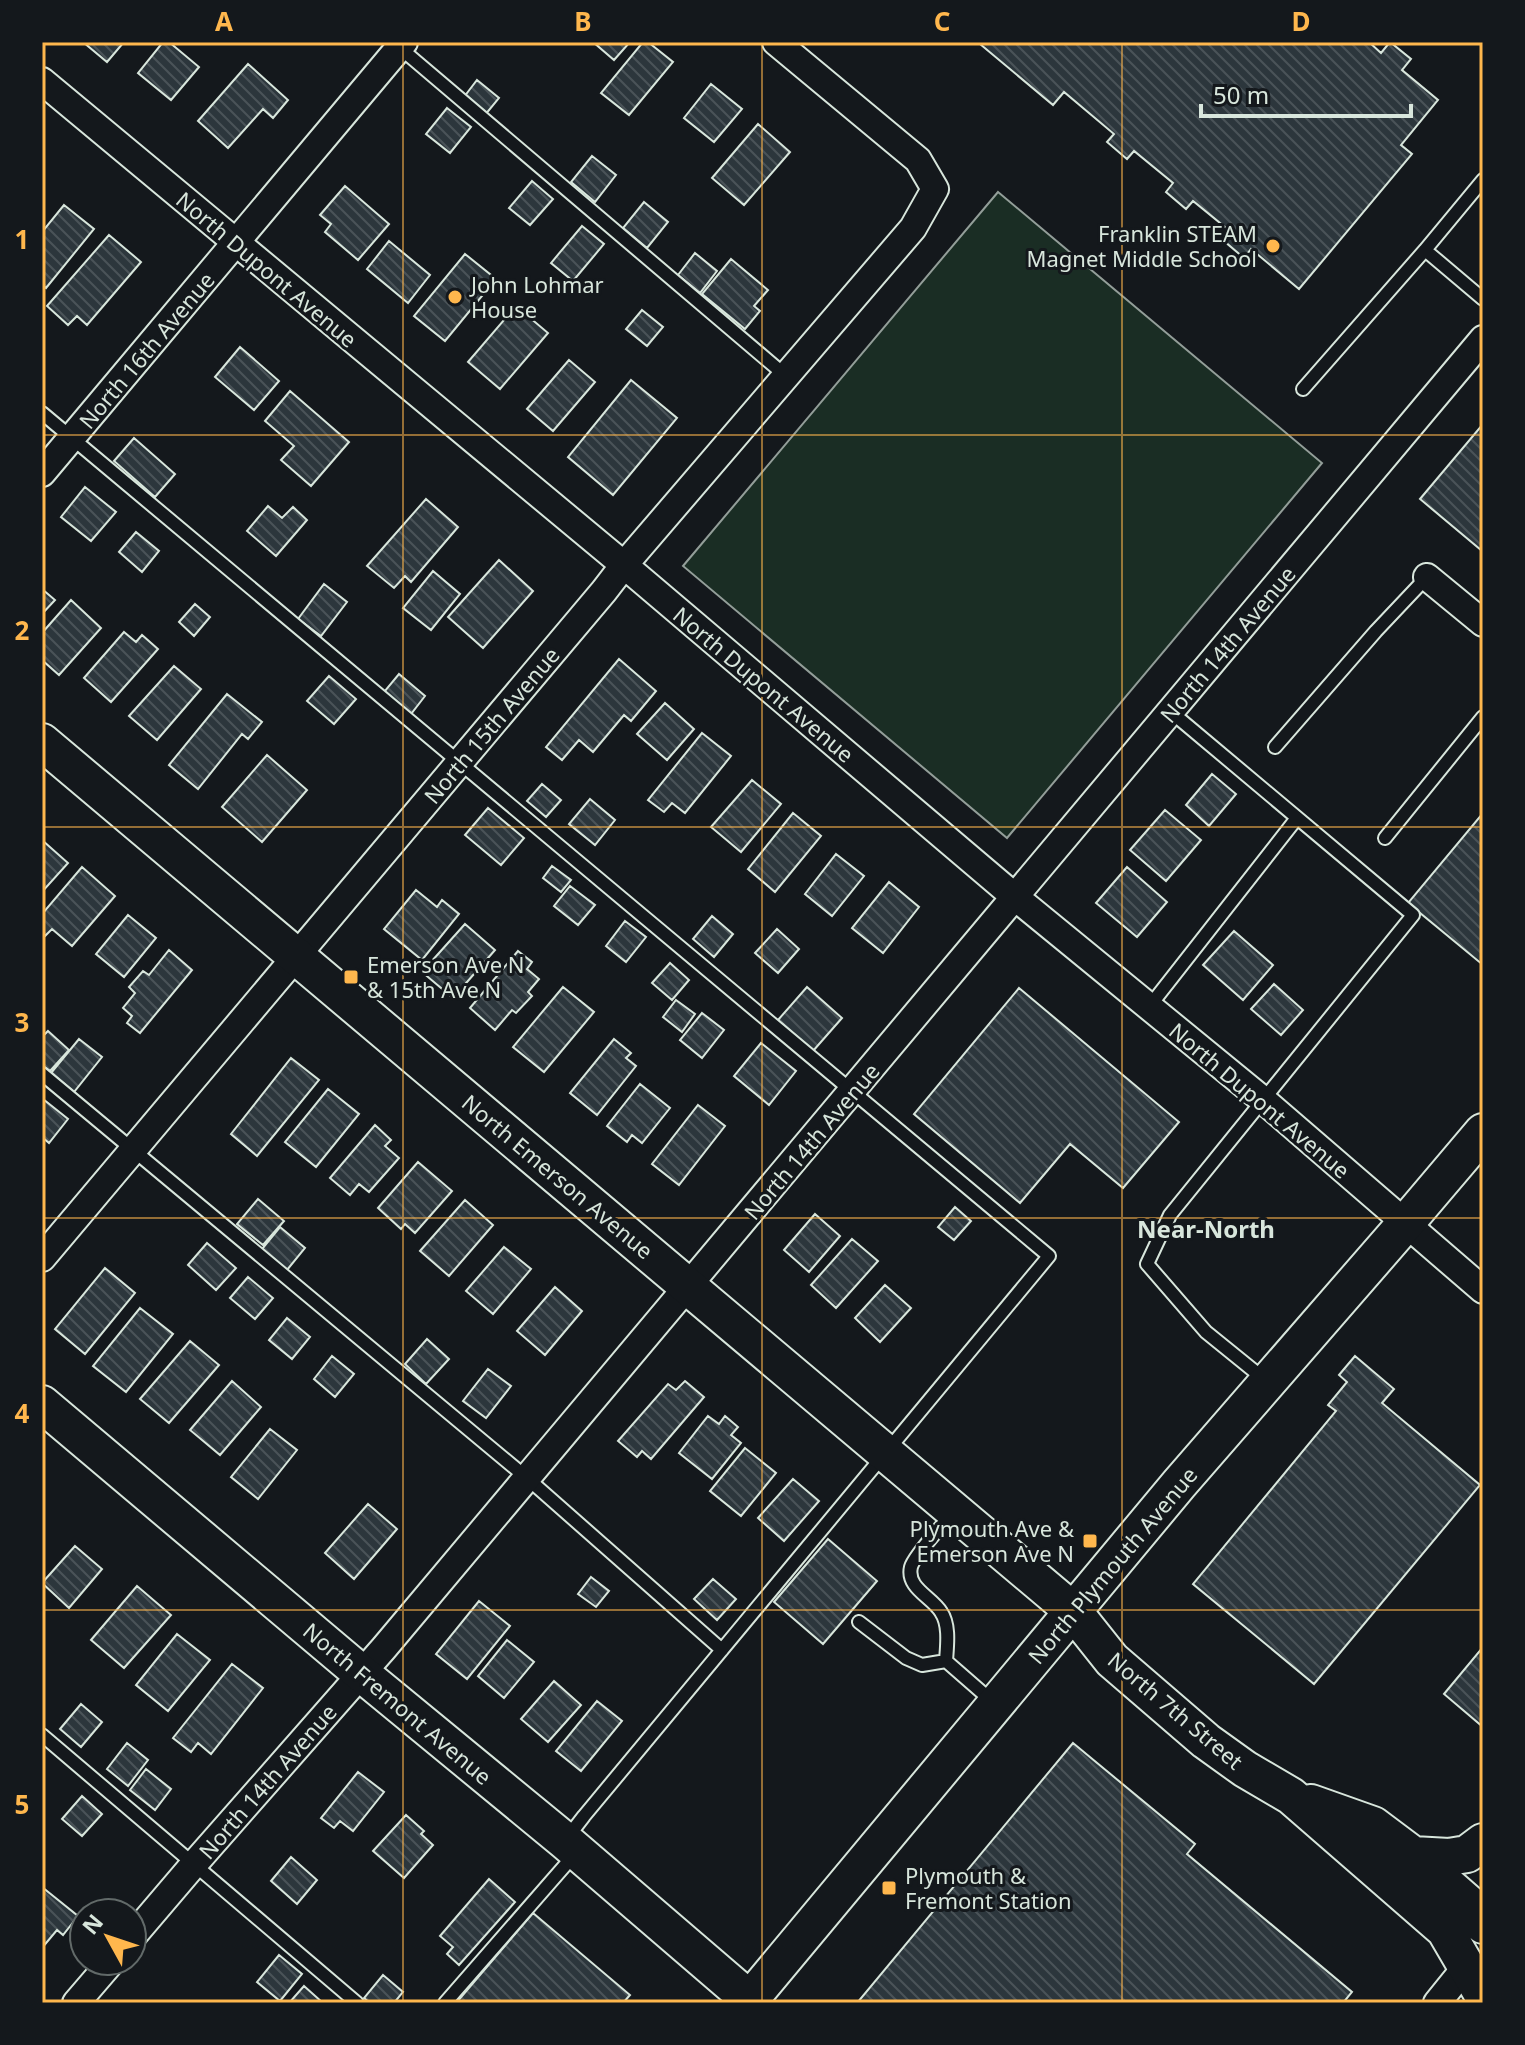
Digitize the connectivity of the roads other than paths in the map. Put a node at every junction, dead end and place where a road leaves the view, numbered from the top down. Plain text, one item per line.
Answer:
1 (776, 42) edge
2 (399, 44) edge
3 (42, 81) edge
4 (1483, 180) edge
5 (235, 243) junction
6 (1425, 250) junction
7 (1483, 299) edge
8 (1483, 339) edge
9 (786, 376) junction
10 (1303, 389) dead end
11 (42, 413) edge
12 (72, 438) junction
13 (42, 473) edge
14 (624, 565) junction
15 (1427, 577) joint
16 (1483, 623) edge
17 (1170, 711) junction
18 (1483, 717) edge
19 (42, 742) edge
20 (1275, 747) dead end
21 (460, 762) junction
22 (1297, 818) junction
23 (1385, 838) dead end
24 (1015, 897) junction
25 (296, 956) junction
26 (1149, 1007) junction
27 (42, 1074) edge
28 (852, 1091) junction
29 (1263, 1100) junction
30 (1483, 1132) edge
31 (133, 1150) junction
32 (1405, 1224) junction
33 (42, 1258) edge
34 (688, 1286) junction
35 (1483, 1290) edge
36 (1268, 1382) junction
37 (42, 1404) edge
38 (886, 1453) junction
39 (527, 1478) junction
40 (955, 1511) junction
41 (1073, 1611) junction
42 (859, 1622) dead end
43 (722, 1650) junction
44 (946, 1661) junction
45 (362, 1674) junction
46 (995, 1704) junction
47 (42, 1735) edge
48 (1291, 1796) junction
49 (1483, 1842) edge
50 (571, 1846) junction
51 (1413, 1855) junction
52 (195, 1863) junction
53 (148, 1918) edge
54 (1483, 1925) edge
55 (1477, 1969) edge
56 (98, 1977) edge
57 (750, 2002) edge
58 (76, 2003) edge
59 (357, 2003) edge
60 (445, 2003) edge
61 (1437, 2003) edge

1 - 9 street, North 15th Avenue
2 - 5 street, North 16th Avenue
2 - 9 lane
3 - 5 street, North Dupont Avenue
4 - 6 lane
5 - 12 street, North 16th Avenue
5 - 14 street, North Dupont Avenue
6 - 7 lane
6 - 10 lane
8 - 17 street, North 14th Avenue
9 - 14 street, North 15th Avenue
11 - 12 lane
12 - 13 street, North 16th Avenue
12 - 21 lane
14 - 21 street, North 15th Avenue
14 - 24 street, North Dupont Avenue
15 - 16 street
15 - 20 lane
17 - 22 lane
17 - 24 street, North 14th Avenue
18 - 23 lane
19 - 25 street, North Emerson Avenue
21 - 25 street, North 15th Avenue
21 - 28 lane
22 - 26 lane
22 - 29 lane
24 - 26 street, North Dupont Avenue
24 - 28 street, North 14th Avenue
25 - 31 street, North 15th Avenue
25 - 34 street, North Emerson Avenue
26 - 29 street, North Dupont Avenue
27 - 31 lane
28 - 34 street, North 14th Avenue
28 - 38 lane
29 - 32 street, North Dupont Avenue
29 - 36 lane
30 - 32 street, North Plymouth Avenue
31 - 33 street, North 15th Avenue
31 - 39 lane
32 - 35 street, North Dupont Avenue
32 - 36 street, North Plymouth Avenue
34 - 38 street, North Emerson Avenue
34 - 39 street, North 14th Avenue
36 - 41 street, North Plymouth Avenue
37 - 45 street, North Fremont Avenue
38 - 40 street, North Emerson Avenue
38 - 43 lane
39 - 43 lane
39 - 45 street, North 14th Avenue
40 - 41 street, North Emerson Avenue
40 - 44 lane
41 - 46 street, North Plymouth Avenue
41 - 48 street, North 7th Street
42 - 44 lane
43 - 50 lane
44 - 46 lane
45 - 50 street, North Fremont Avenue
45 - 52 street, North 14th Avenue
46 - 57 street, North Plymouth Avenue
47 - 52 lane
48 - 51 street, North 7th Street
48 - 55 street, North 7th Street
49 - 51 street
50 - 57 street, North Fremont Avenue
50 - 60 lane
51 - 54 street, North 7th Street
52 - 53 street, North 14th Avenue
52 - 59 lane
55 - 61 street
56 - 58 street

